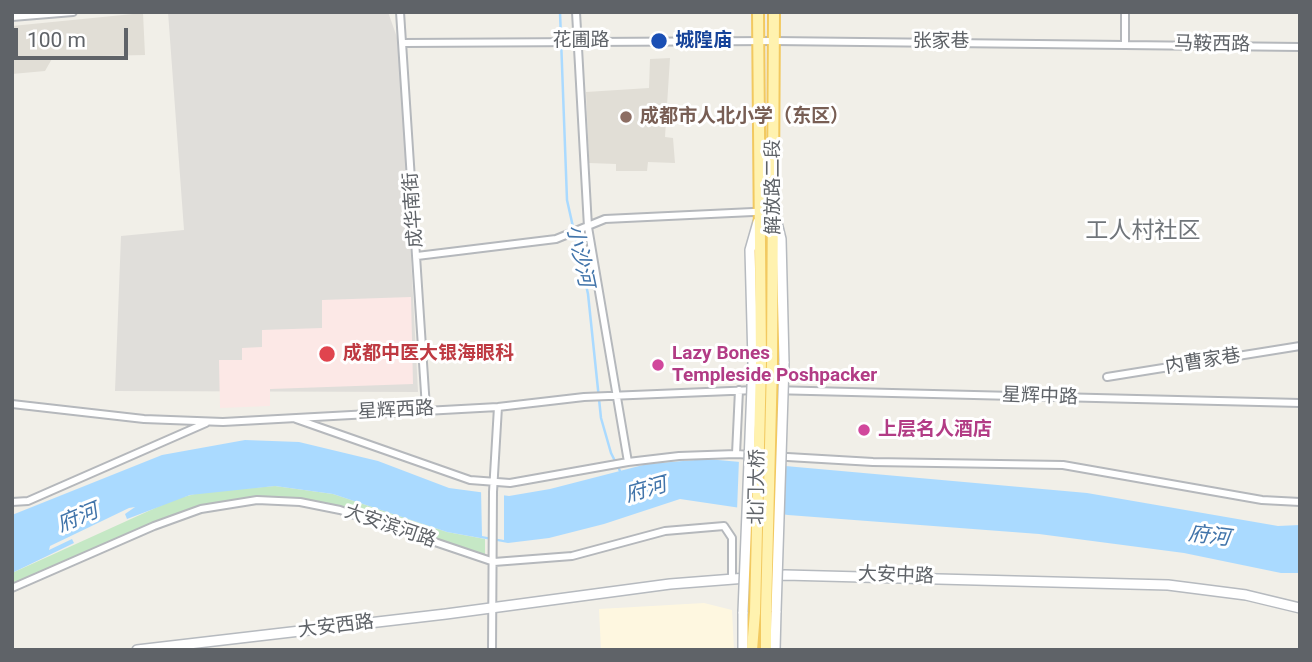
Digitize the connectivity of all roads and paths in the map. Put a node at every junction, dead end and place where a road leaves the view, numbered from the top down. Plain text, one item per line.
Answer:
1 (74, 12) edge
2 (400, 12) edge
3 (576, 12) edge
4 (758, 12) edge
5 (774, 12) edge
6 (1125, 12) edge
7 (12, 17) edge
8 (574, 41) junction
9 (758, 41) junction
10 (774, 41) junction
11 (403, 43) junction
12 (1125, 43) junction
13 (1300, 47) edge
14 (761, 211) junction
15 (774, 211) junction
16 (585, 228) junction
17 (417, 256) junction
18 (1300, 346) edge
19 (768, 363) junction
20 (1107, 377) dead end
21 (739, 390) junction
22 (780, 390) joint
23 (613, 395) junction
24 (1300, 402) edge
25 (12, 404) edge
26 (498, 407) junction
27 (426, 408) junction
28 (292, 417) junction
29 (211, 421) junction
30 (736, 454) junction
31 (625, 463) junction
32 (494, 484) junction
33 (12, 502) edge
34 (1300, 502) edge
35 (494, 562) junction
36 (732, 578) junction
37 (12, 588) edge
38 (493, 608) junction
39 (1300, 608) edge
40 (760, 612) junction
41 (140, 650) edge
42 (492, 650) edge
43 (743, 650) edge
44 (752, 650) edge
45 (766, 650) edge
46 (775, 650) edge

1 - 7 street
2 - 11 street, 成华南街
3 - 8 street
4 - 9 main road, 解放路二段
5 - 10 main road, 解放路二段
6 - 12 street
8 - 9 street, 花圃路
8 - 11 street, 花圃路
8 - 16 street
9 - 10 street, 张家巷
9 - 14 main road, 解放路二段
10 - 12 street, 张家巷
10 - 15 main road, 解放路二段
11 - 17 street, 成华南街
12 - 13 street, 马鞍西路
14 - 15 street
14 - 16 street
14 - 19 main road, 解放路二段
15 - 19 main road, 解放路二段
16 - 17 street
16 - 23 street
17 - 27 street, 成华南街
18 - 20 street, 内曹家巷
19 - 40 main road, 北门大桥, bridge
19 - 40 street, bridge
21 - 22 street, 星辉西路
21 - 23 street, 星辉西路
21 - 30 street
22 - 24 street, 星辉中路
23 - 26 street, 星辉西路
23 - 31 street
25 - 29 street, 星辉西路
26 - 27 street, 星辉西路
26 - 32 street
27 - 28 street, 星辉西路
28 - 29 street, 星辉西路
28 - 32 street
29 - 33 street
30 - 31 street
30 - 34 street
31 - 32 street
32 - 35 street
35 - 36 street, 大安滨河路
35 - 37 street, 大安滨河路
35 - 38 street
36 - 38 street, 大安中路
36 - 39 street, 大安中路
38 - 41 street, 大安西路
38 - 42 street
40 - 43 street
40 - 44 main road
40 - 45 main road
40 - 46 street

